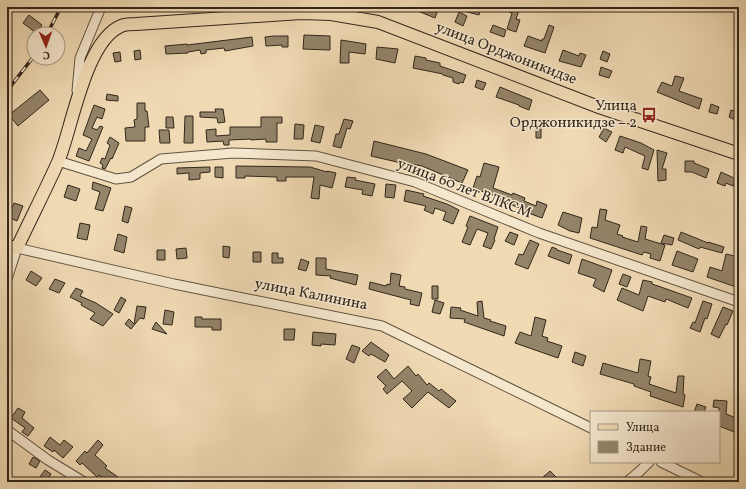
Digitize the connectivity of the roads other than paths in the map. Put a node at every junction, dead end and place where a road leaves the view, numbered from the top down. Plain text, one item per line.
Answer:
1 (101, 7) edge
2 (76, 102) junction
3 (739, 154) edge
4 (58, 161) junction
5 (12, 247) edge
6 (7, 279) edge
7 (739, 302) edge
8 (590, 428) edge
9 (7, 430) edge
10 (648, 463) edge
11 (663, 463) edge
12 (84, 482) edge
13 (627, 482) edge
14 (702, 482) edge

1 - 2 street
2 - 3 main road, улица Орджоникидзе
2 - 4 main road, улица Орджоникидзе
4 - 5 main road, улица Орджоникидзе
4 - 7 street, улица 60 лет ВЛКСМ
5 - 6 street
5 - 8 street, улица Калинина
9 - 12 street
10 - 13 street
11 - 14 street

